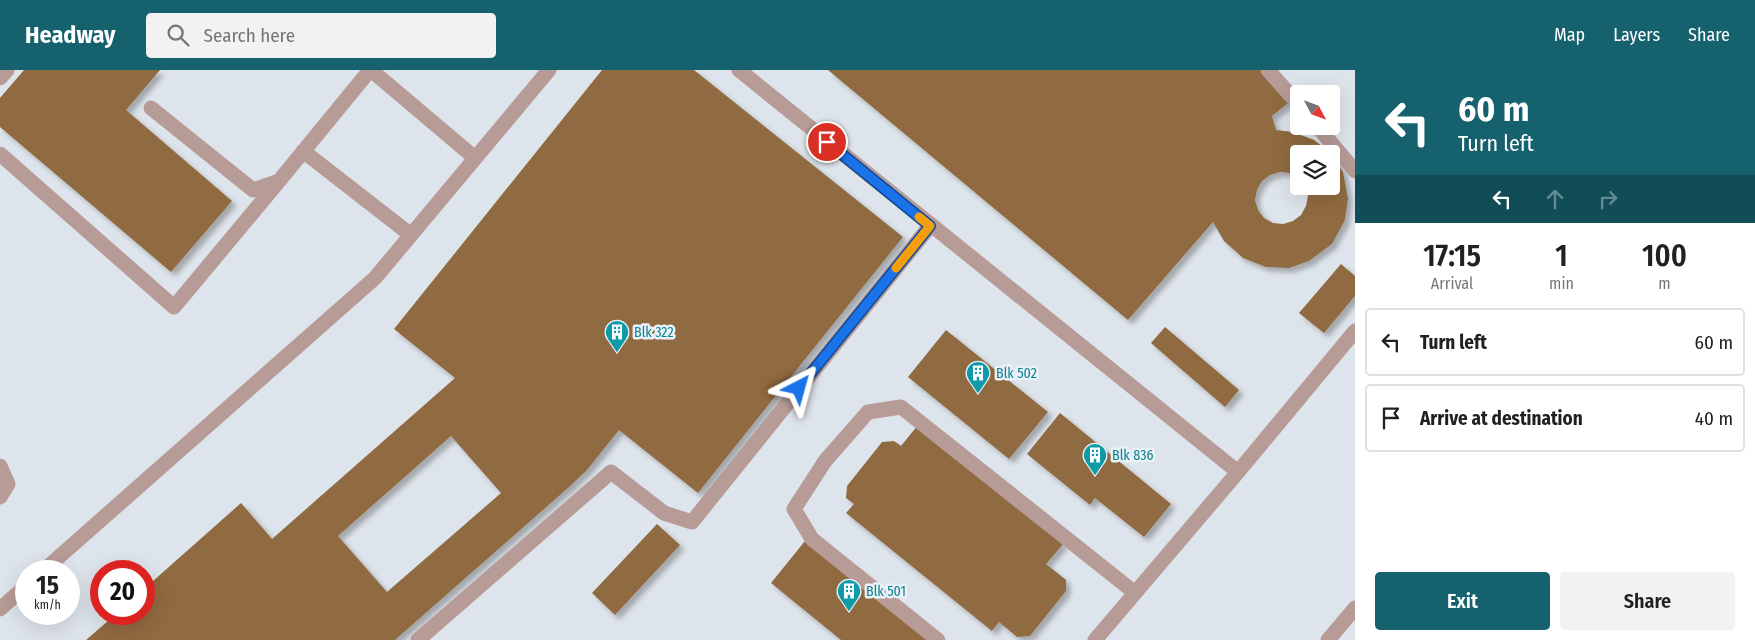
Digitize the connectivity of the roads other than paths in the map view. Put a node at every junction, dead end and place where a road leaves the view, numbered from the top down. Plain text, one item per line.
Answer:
1 (7, 70) edge
2 (371, 70) edge
3 (549, 70) edge
4 (739, 70) edge
5 (1268, 70) edge
6 (0, 78) edge
7 (1290, 95) edge
8 (151, 108) dead end
9 (1325, 135) edge
10 (303, 151) junction
11 (0, 154) edge
12 (475, 158) junction
13 (1355, 170) edge
14 (279, 181) junction
15 (930, 226) junction
16 (411, 235) junction
17 (1355, 331) edge
18 (0, 466) edge
19 (1238, 472) junction
20 (0, 496) edge
21 (55, 560) edge
22 (1134, 592) junction
23 (15, 596) edge
24 (1355, 608) edge
25 (0, 609) edge
26 (418, 640) edge
27 (938, 640) edge
28 (1095, 640) edge
29 (1328, 640) edge

1 - 6 lane
2 - 10 lane
2 - 12 lane
3 - 12 lane
4 - 15 lane
5 - 7 lane
8 - 14 lane
9 - 13 lane
10 - 14 lane
10 - 16 lane
11 - 14 lane
12 - 16 lane
15 - 19 lane
15 - 26 lane
16 - 21 lane
17 - 19 lane
18 - 20 lane
19 - 22 lane
22 - 27 lane
22 - 28 lane
23 - 25 lane
24 - 29 lane

